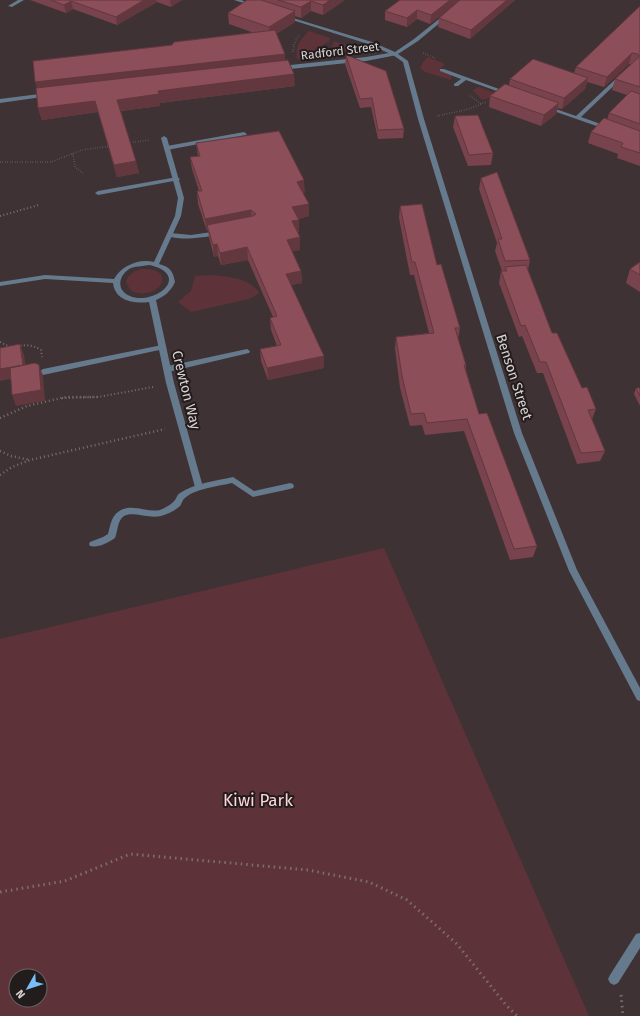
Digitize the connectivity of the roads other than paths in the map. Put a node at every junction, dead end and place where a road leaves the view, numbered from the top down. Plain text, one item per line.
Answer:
1 (22, 0) edge
2 (236, 0) edge
3 (10, 6) dead end
4 (260, 8) edge
5 (453, 10) edge
6 (281, 14) edge
7 (395, 54) junction
8 (279, 69) edge
9 (442, 70) road end
10 (626, 71) edge
11 (465, 78) junction
12 (456, 85) dead end
13 (509, 94) edge
14 (50, 95) edge
15 (0, 101) edge
16 (543, 106) edge
17 (577, 118) junction
18 (612, 130) edge
19 (244, 134) dead end
20 (164, 138) road end
21 (167, 148) junction
22 (177, 179) junction
23 (98, 193) dead end
24 (228, 231) edge
25 (170, 235) junction
26 (156, 264) junction
27 (116, 281) junction
28 (0, 284) edge
29 (152, 299) junction
30 (162, 347) junction
31 (247, 351) dead end
32 (168, 369) junction
33 (43, 372) road end
34 (290, 486) dead end
35 (199, 487) junction
36 (93, 544) dead end
37 (640, 697) edge
38 (640, 938) edge
39 (614, 979) dead end

1 - 3 street
2 - 4 street
5 - 7 street
6 - 7 street
7 - 8 street, Radford Street
7 - 37 street, Benson Street
9 - 11 street
10 - 17 street
11 - 12 street
11 - 13 street
14 - 15 street
16 - 17 street
17 - 18 street
19 - 21 street
20 - 21 street
21 - 22 street
22 - 23 street
22 - 25 street
24 - 25 street
25 - 26 street
26 - 27 street
26 - 29 street
27 - 28 street
27 - 29 street
29 - 30 street, Crewton Way
30 - 32 street, Crewton Way
30 - 33 street
31 - 32 street
32 - 35 street, Crewton Way
34 - 35 street
35 - 36 street
38 - 39 street

